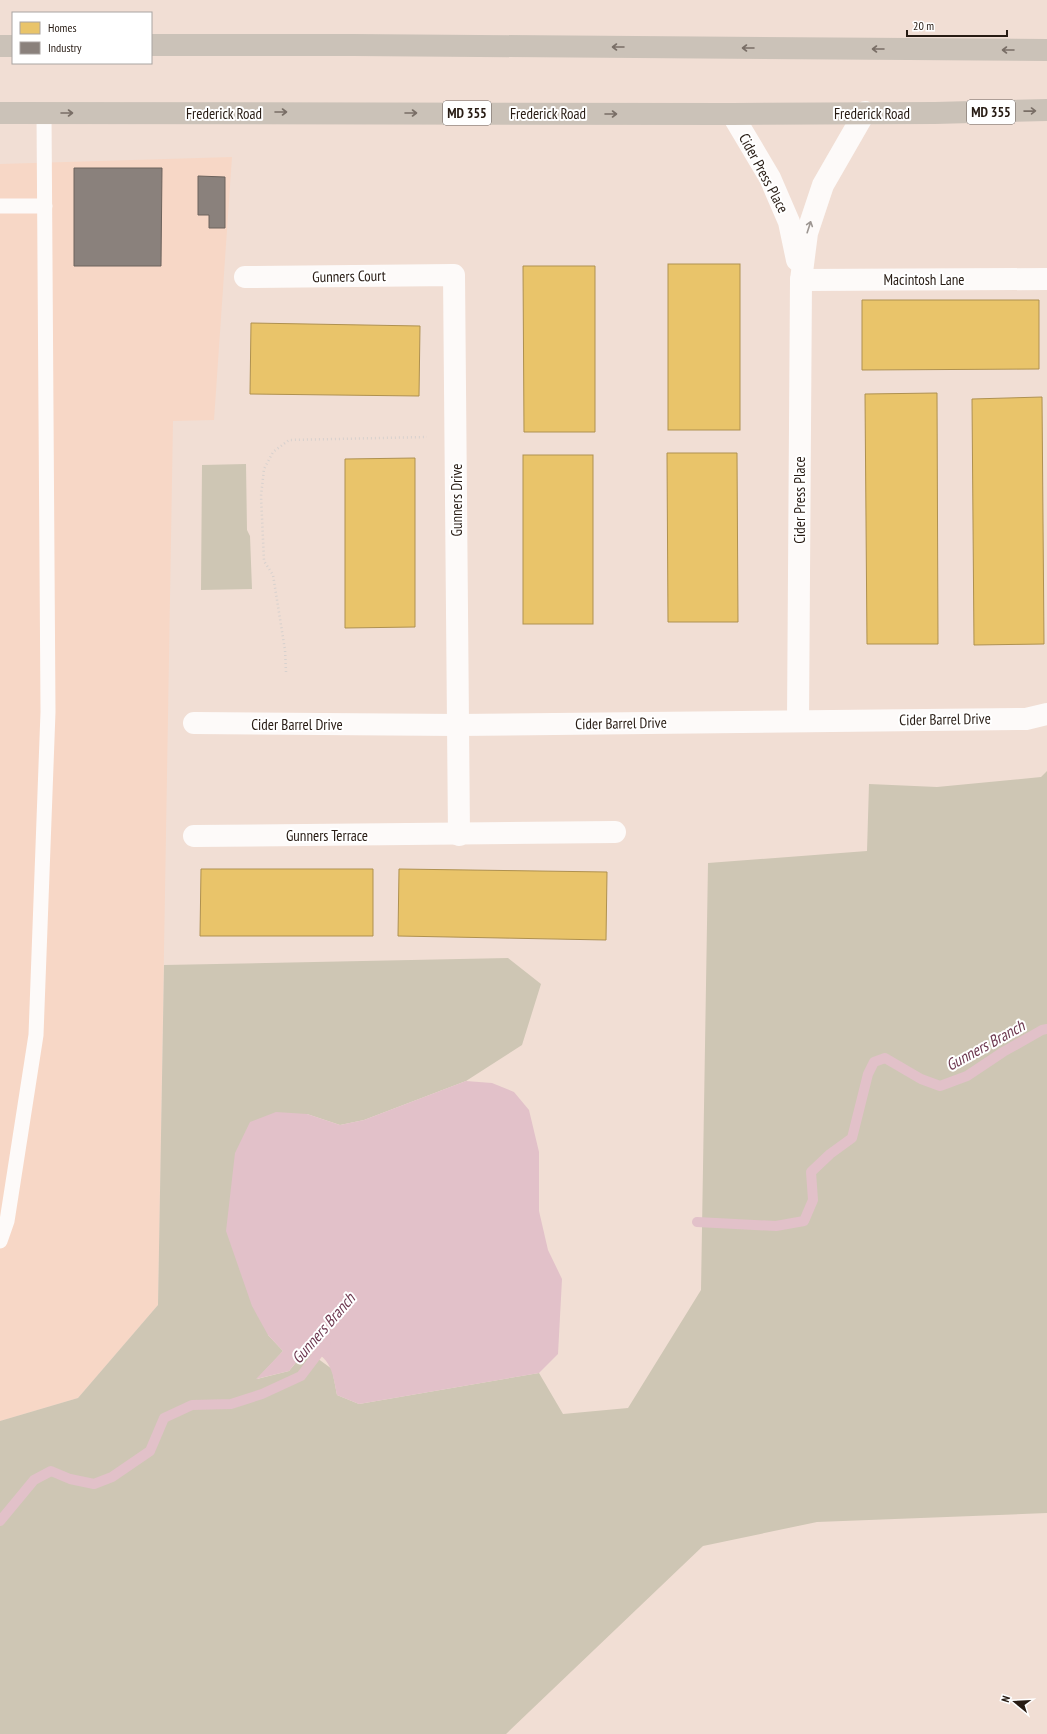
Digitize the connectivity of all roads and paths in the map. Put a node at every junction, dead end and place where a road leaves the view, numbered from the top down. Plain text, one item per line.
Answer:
1 (152, 45) edge
2 (0, 46) edge
3 (12, 46) edge
4 (1047, 50) edge
5 (1047, 110) edge
6 (865, 112) junction
7 (0, 113) edge
8 (44, 113) junction
9 (732, 114) junction
10 (0, 206) edge
11 (45, 206) junction
12 (454, 275) joint
13 (245, 277) dead end
14 (1047, 279) edge
15 (801, 280) junction
16 (455, 436) junction
17 (286, 672) dead end
18 (1047, 714) edge
19 (798, 721) junction
20 (194, 723) dead end
21 (458, 725) junction
22 (615, 832) dead end
23 (459, 834) junction
24 (194, 836) dead end
25 (0, 1241) edge

4 -> 1 main road
2 - 3 main road
6 -> 5 main road, Frederick Road / MD 355
6 - 9 main road, Frederick Road / MD 355
15 -> 6 street, Cider Press Place
7 - 8 main road, Frederick Road / MD 355
8 -> 9 main road, Frederick Road / MD 355
8 - 11 lane
9 - 15 street, Cider Press Place
10 - 11 lane
11 - 25 lane
12 - 13 street, Gunners Court
12 - 16 street, Gunners Drive
14 - 15 street, Macintosh Lane
15 - 19 street, Cider Press Place
16 - 17 path
16 - 21 street, Gunners Drive
18 - 19 street, Cider Barrel Drive
19 - 21 street, Cider Barrel Drive
20 - 21 street, Cider Barrel Drive
21 - 23 street
22 - 23 street, Gunners Terrace
23 - 24 street, Gunners Terrace

